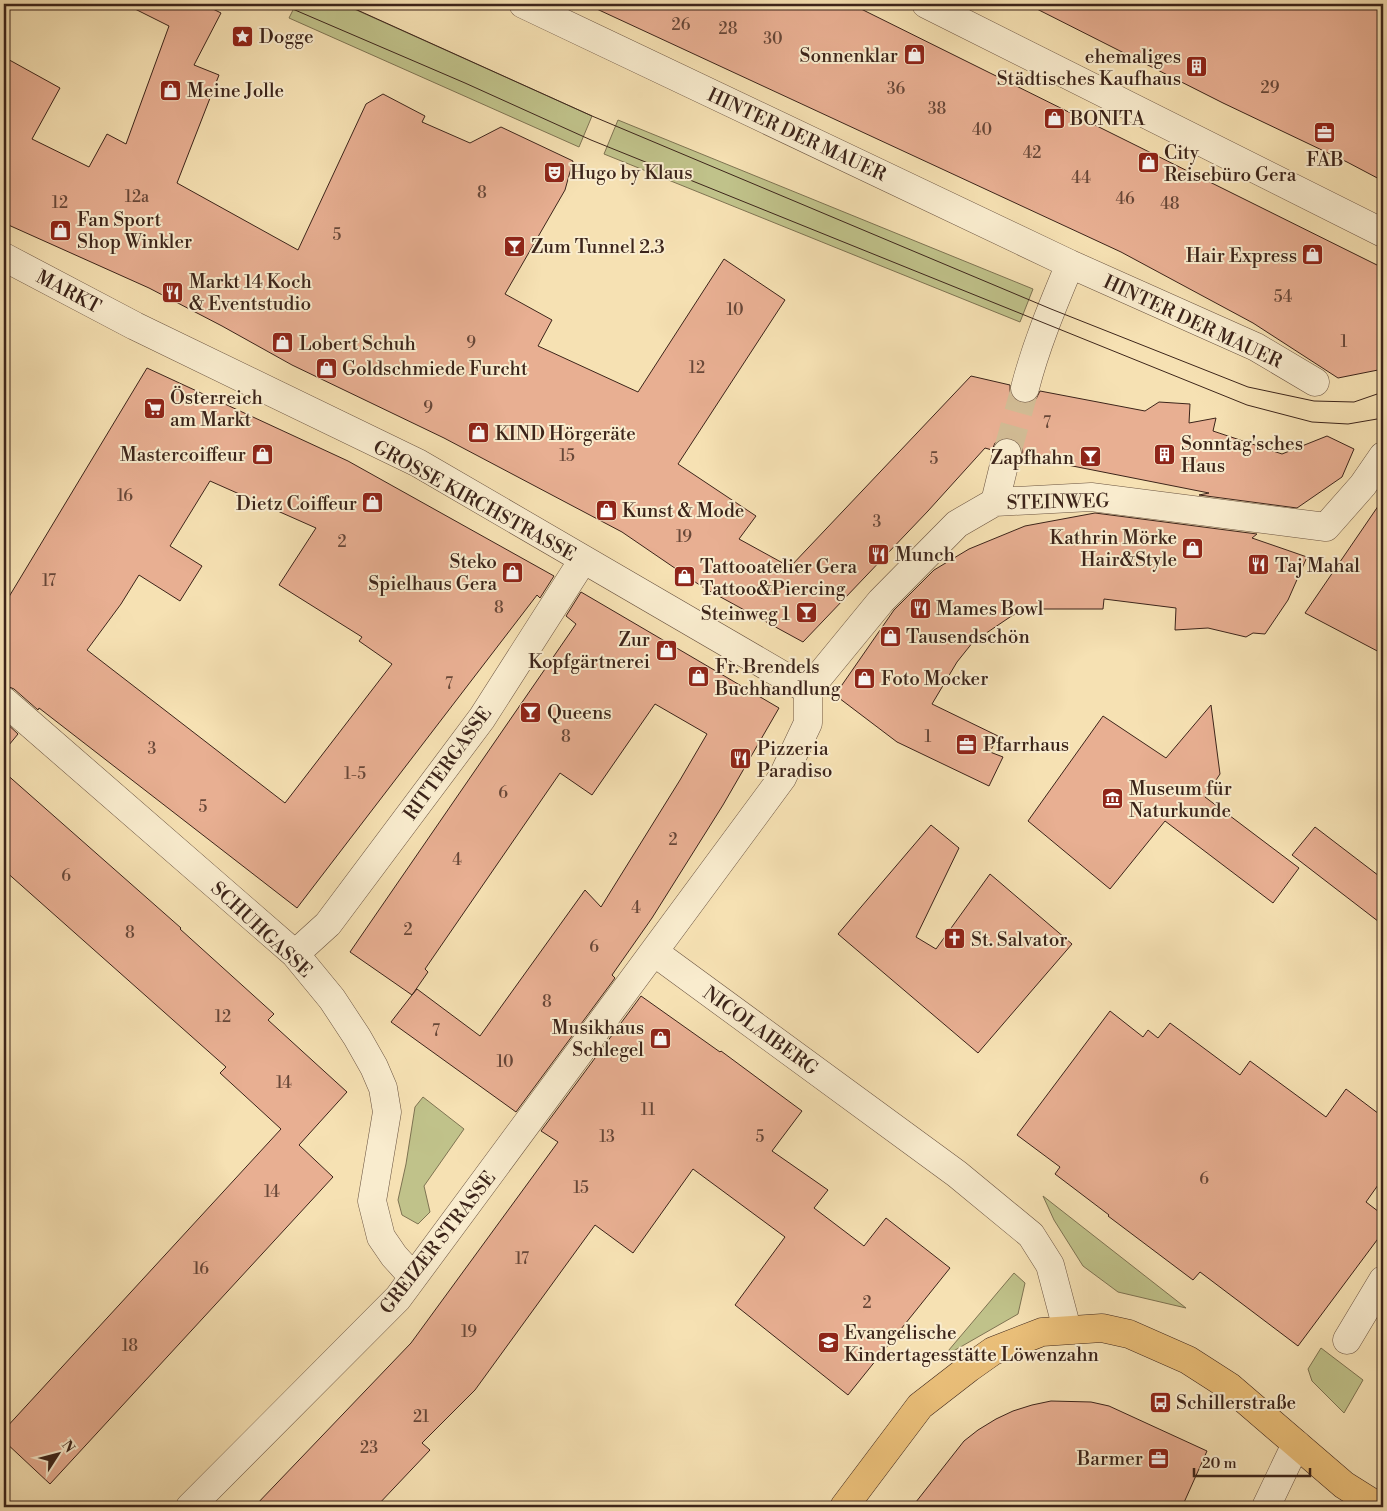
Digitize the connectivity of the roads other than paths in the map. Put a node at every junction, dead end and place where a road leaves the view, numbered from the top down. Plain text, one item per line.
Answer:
1 (523, 4) edge
2 (926, 4) edge
3 (1383, 232) edge
4 (4, 257) edge
5 (1070, 264) junction
6 (135, 326) joint
7 (1315, 382) dead end
8 (1025, 388) tunnel mouth
9 (1007, 453) tunnel mouth
10 (1383, 456) edge
11 (995, 502) junction
12 (582, 560) junction
13 (808, 690) junction
14 (4, 701) edge
15 (654, 952) junction
16 (295, 954) junction
17 (413, 1277) junction
18 (1383, 1280) edge
19 (1068, 1329) junction
20 (1347, 1340) dead end
21 (1296, 1444) junction
22 (190, 1507) edge
23 (844, 1507) edge
24 (1266, 1507) edge
25 (1379, 1507) edge

1 - 5 street, HINTER DER MAUER
2 - 3 street
4 - 6 street, MARKT
5 - 7 street, HINTER DER MAUER
5 - 8 street
6 - 12 street, GROSSE KIRCHSTRASSE
9 - 11 street
10 - 11 street, STEINWEG
11 - 13 street, STEINWEG
12 - 13 street, GROSSE KIRCHSTRASSE
12 - 16 street, RITTERGASSE
13 - 15 street
14 - 16 street, SCHUHGASSE
15 - 17 street, GREIZER STRASSE
15 - 19 street, NICOLAIBERG
16 - 17 street, SCHUHGASSE
17 - 22 street, GREIZER STRASSE
18 - 20 street
19 - 21 main road
19 - 23 main road
21 - 24 street
21 - 25 main road

